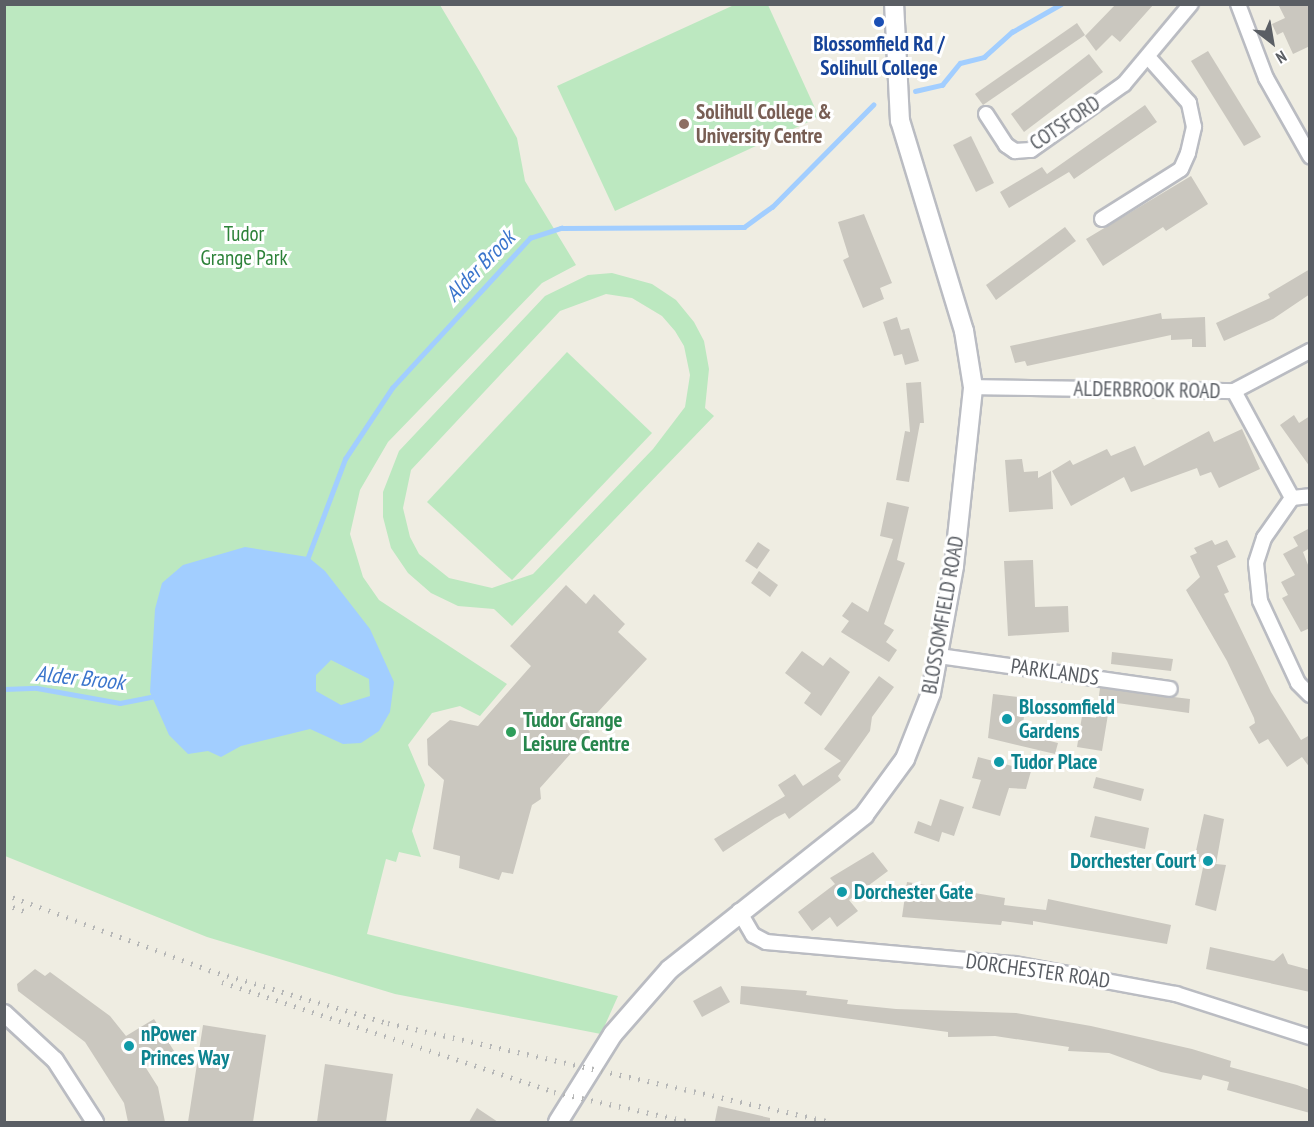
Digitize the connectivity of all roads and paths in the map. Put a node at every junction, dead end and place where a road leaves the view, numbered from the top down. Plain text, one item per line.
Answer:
1 (894, 4) edge
2 (1191, 4) edge
3 (1238, 4) edge
4 (1148, 57) junction
5 (986, 114) dead end
6 (1310, 156) edge
7 (1102, 219) dead end
8 (1310, 351) edge
9 (974, 387) junction
10 (1234, 391) junction
11 (1310, 496) edge
12 (1292, 498) junction
13 (939, 656) junction
14 (1170, 688) dead end
15 (1310, 695) edge
16 (739, 911) junction
17 (4, 1013) edge
18 (1310, 1037) edge
19 (95, 1122) edge
20 (558, 1122) edge

1 - 9 main road, BLOSSOMFIELD ROAD
2 - 4 street, COTSFORD
3 - 6 street
4 - 5 street, COTSFORD
4 - 7 street
8 - 10 street, ALDERBROOK ROAD
9 - 10 street, ALDERBROOK ROAD
9 - 13 main road, BLOSSOMFIELD ROAD
10 - 12 street
11 - 12 street
12 - 15 street
13 - 14 street, PARKLANDS
13 - 16 main road, BLOSSOMFIELD ROAD
16 - 18 street, DORCHESTER ROAD
16 - 20 main road, BLOSSOMFIELD ROAD
17 - 19 street

